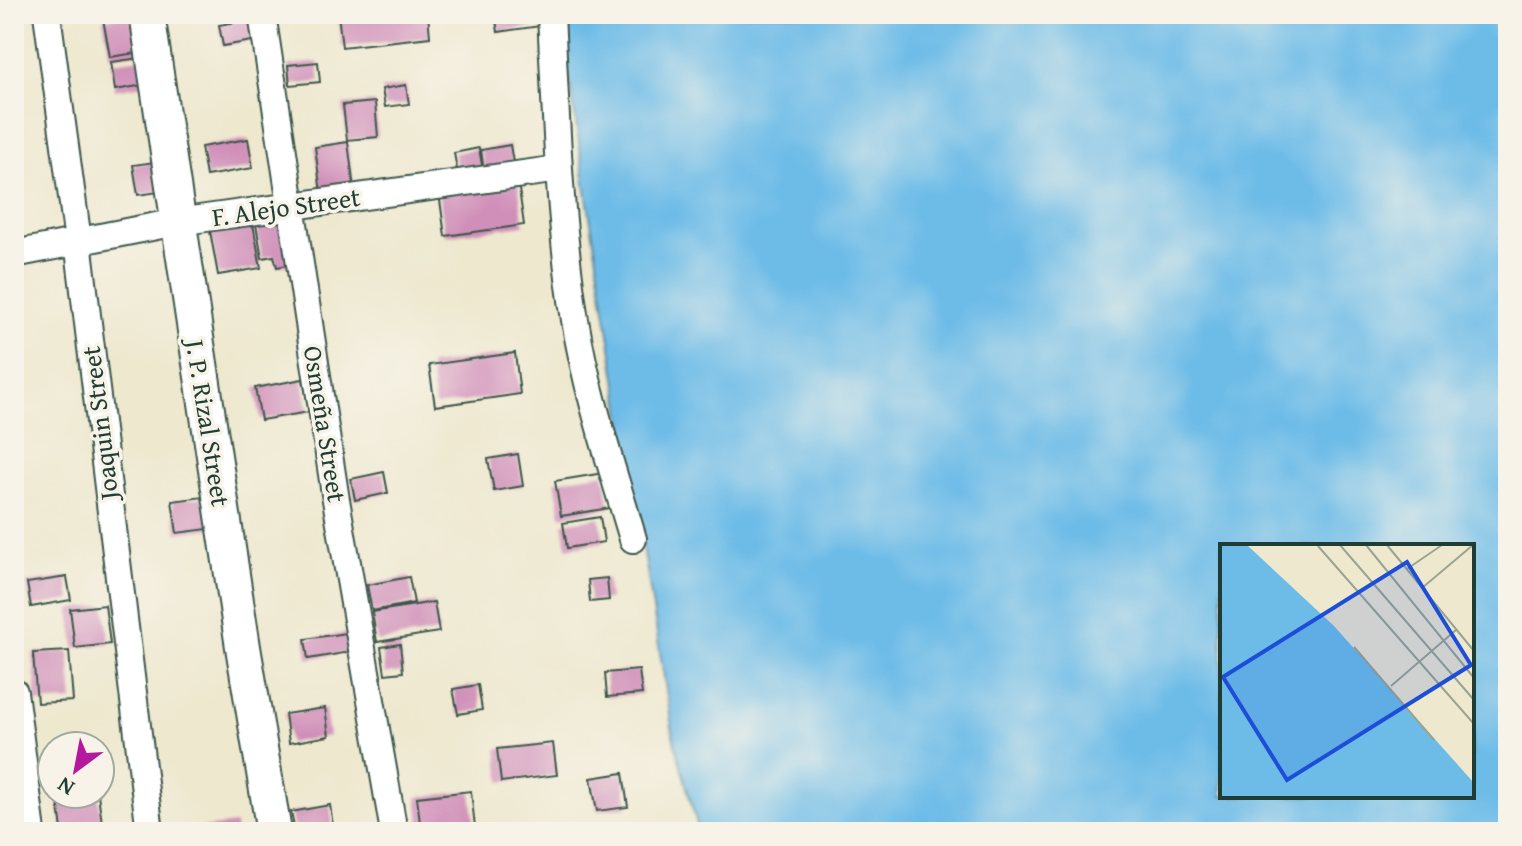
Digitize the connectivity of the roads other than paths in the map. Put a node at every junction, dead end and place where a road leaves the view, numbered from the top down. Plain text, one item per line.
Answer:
1 (47, 14) edge
2 (147, 14) edge
3 (262, 14) edge
4 (551, 14) edge
5 (559, 169) junction
6 (291, 206) junction
7 (177, 222) junction
8 (78, 241) junction
9 (14, 254) edge
10 (633, 539) dead end
11 (14, 692) edge
12 (21, 803) edge
13 (32, 832) edge
14 (150, 832) edge
15 (274, 832) edge
16 (394, 832) edge

1 - 8 street, Joaquin Street
2 - 7 main road, J. P. Rizal Street
3 - 6 street, Osmeña Street
4 - 5 street
5 - 6 street, F. Alejo Street
5 - 10 street
6 - 7 street, F. Alejo Street
6 - 16 street, Osmeña Street
7 - 8 street, F. Alejo Street
7 - 15 main road, J. P. Rizal Street
8 - 9 street, F. Alejo Street
8 - 14 street, Joaquin Street
11 - 12 street
12 - 13 street

